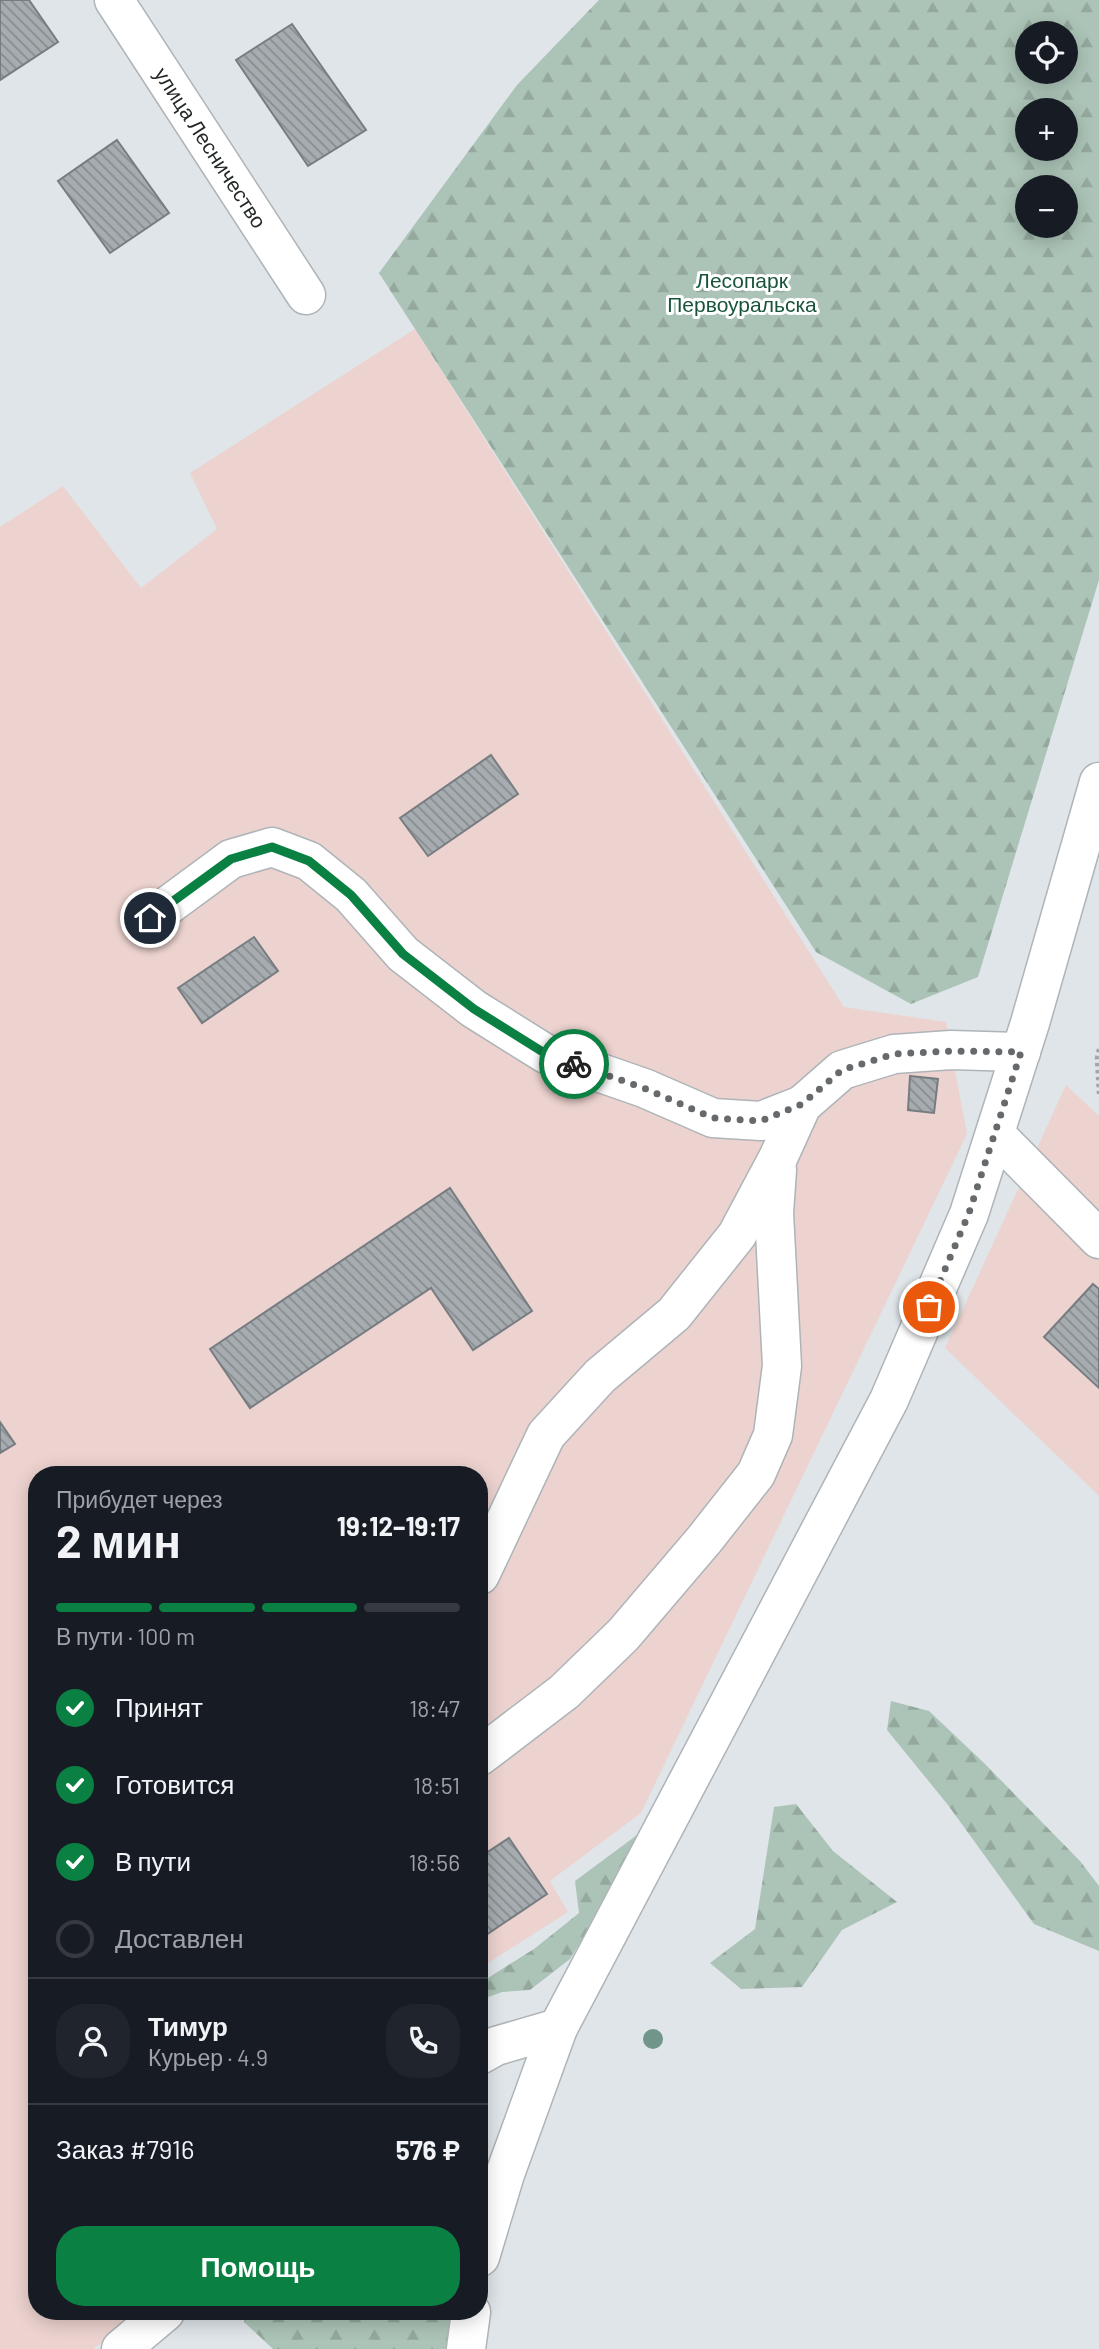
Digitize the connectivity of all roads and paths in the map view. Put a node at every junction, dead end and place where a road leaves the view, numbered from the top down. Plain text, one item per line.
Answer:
1 (114, 0) edge
2 (306, 295) dead end
3 (1099, 782) edge
4 (150, 918) dead end
5 (1099, 1049) edge
6 (1021, 1052) junction
7 (1099, 1094) edge
8 (802, 1104) junction
9 (995, 1134) junction
10 (778, 1158) junction
11 (1099, 1239) edge
12 (488, 1558) edge
13 (488, 1750) edge
14 (558, 2028) junction
15 (488, 2050) edge
16 (488, 2230) edge
17 (155, 2320) edge
18 (470, 2320) edge
19 (121, 2349) edge
20 (466, 2349) edge

1 - 2 street, улица Лесничество
3 - 6 street
4 - 8 street
5 - 7 path
6 - 8 street
6 - 9 street
8 - 10 street
9 - 11 street
9 - 14 street
10 - 12 street
10 - 13 street
14 - 15 street
14 - 16 street
17 - 19 street
18 - 20 street

